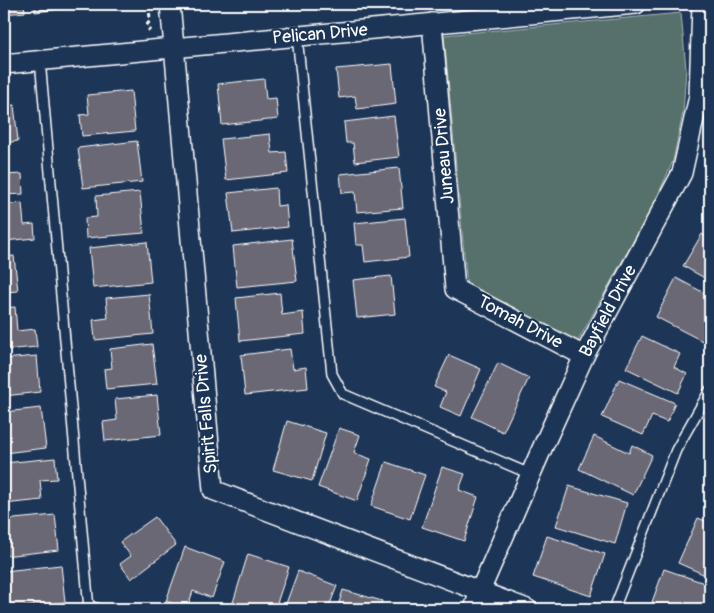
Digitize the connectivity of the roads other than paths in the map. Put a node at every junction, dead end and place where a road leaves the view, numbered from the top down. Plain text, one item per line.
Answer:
1 (170, 4) edge
2 (636, 4) edge
3 (702, 4) edge
4 (432, 23) junction
5 (297, 36) junction
6 (175, 48) junction
7 (40, 60) junction
8 (4, 64) edge
9 (455, 289) joint
10 (584, 356) junction
11 (710, 390) edge
12 (530, 474) junction
13 (480, 591) junction
14 (89, 608) edge
15 (99, 609) edge
16 (474, 609) edge
17 (527, 609) edge
18 (614, 609) edge

1 - 6 street, Spirit Falls Drive
2 - 4 street, Pelican Drive
3 - 10 street, Bayfield Drive
4 - 5 street, Pelican Drive
4 - 9 street, Juneau Drive
5 - 6 street, Pelican Drive
5 - 12 lane
6 - 7 street, Pelican Drive
6 - 13 street, Spirit Falls Drive
7 - 8 street, Pelican Drive
7 - 14 lane
9 - 10 street, Tomah Drive
10 - 12 street, Bayfield Drive
11 - 18 lane
12 - 13 street, Bayfield Drive
13 - 16 street, Bayfield Drive
13 - 17 street, Spirit Falls Drive
14 - 15 lane

